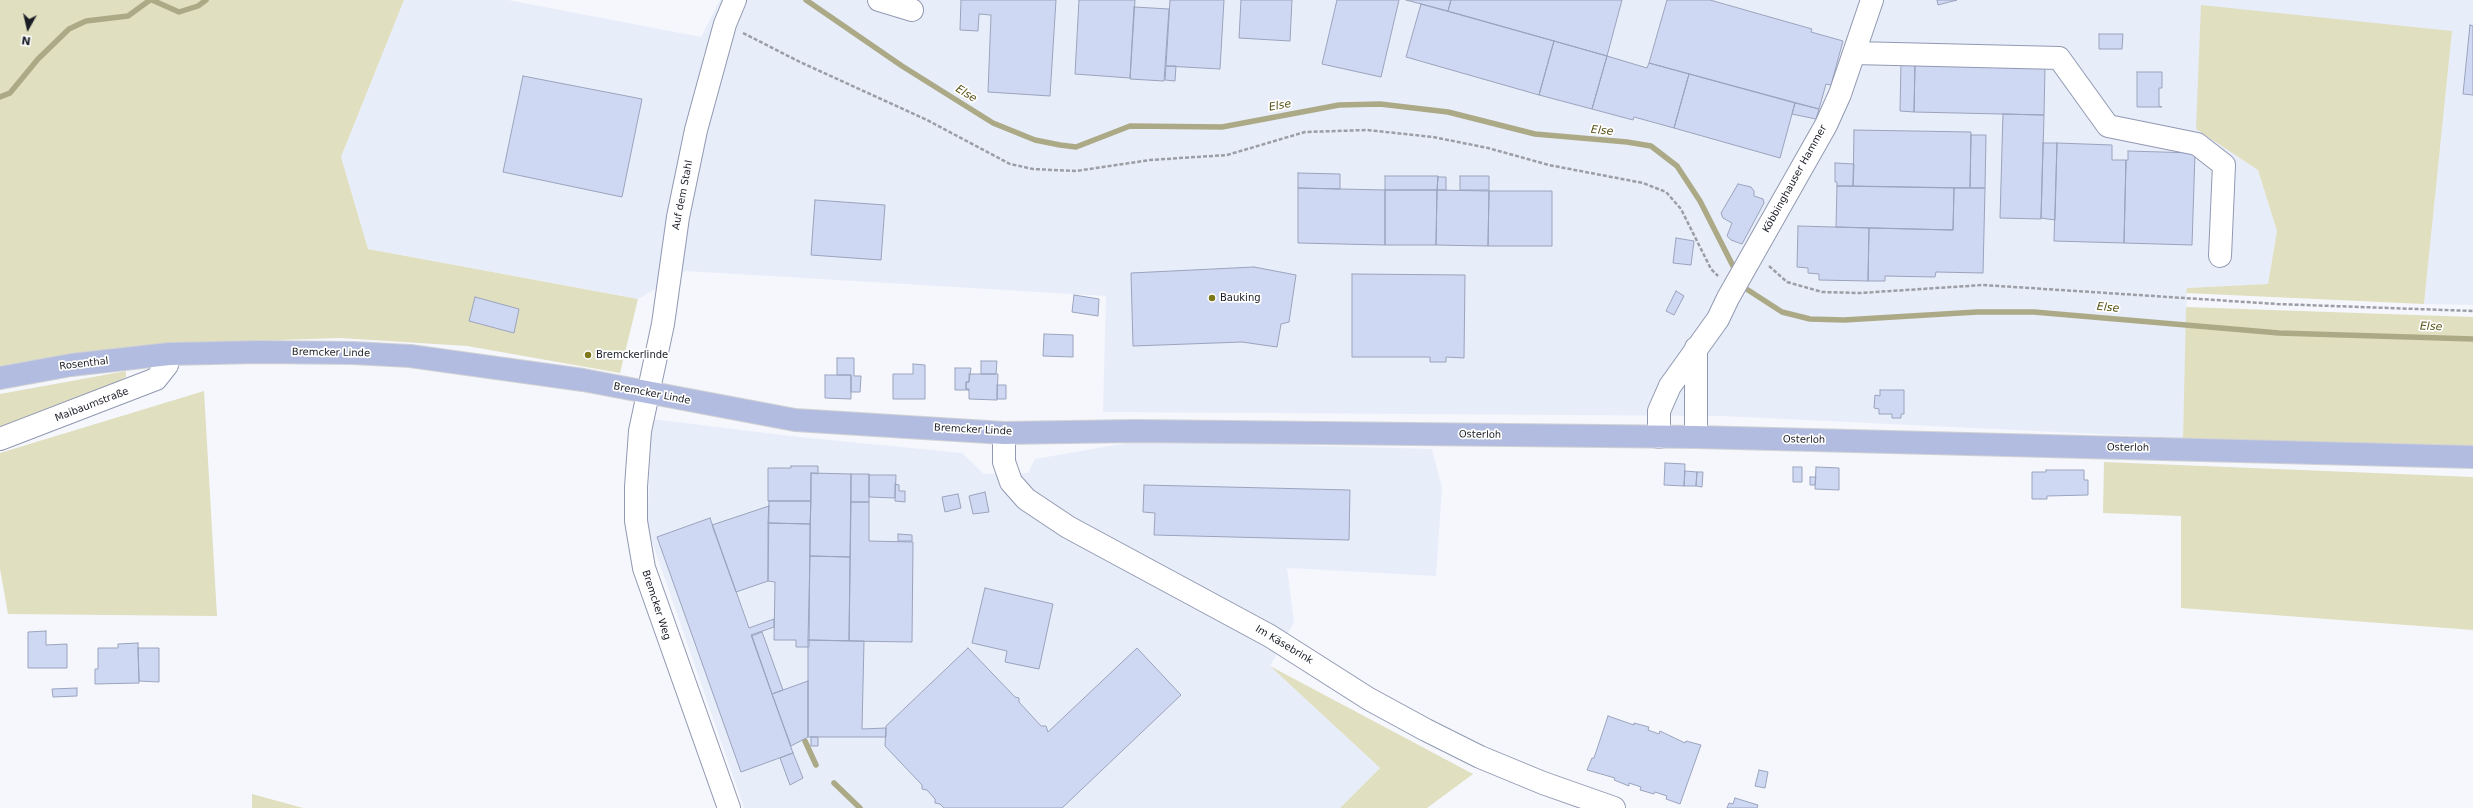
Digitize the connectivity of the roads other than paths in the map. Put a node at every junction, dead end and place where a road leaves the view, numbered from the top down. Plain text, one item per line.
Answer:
1 (735, 0) edge
2 (879, 0) edge
3 (1872, 0) edge
4 (912, 10) dead end
5 (1854, 53) junction
6 (2220, 256) dead end
7 (1696, 348) junction
8 (169, 354) junction
9 (0, 378) edge
10 (650, 393) junction
11 (1135, 431) joint
12 (1004, 433) junction
13 (1659, 437) junction
14 (1696, 437) junction
15 (0, 439) edge
16 (2473, 457) edge
17 (729, 808) edge
18 (1614, 808) edge

1 - 10 street, Auf dem Stahl
2 - 4 street
3 - 5 street, Köbbinghauser Hammer
5 - 6 street
5 - 7 street, Köbbinghauser Hammer
7 - 13 street, Köbbinghauser Hammer
7 - 14 street
8 - 9 main road, Rosenthal
8 - 10 main road, Bremcker Linde
8 - 15 street, Maibaumstraße
10 - 12 main road, Bremcker Linde
10 - 17 street, Bremcker Weg
11 - 12 main road, Bremcker Linde
11 - 13 main road, Osterloh
12 - 18 street, Im Käsebrink
13 - 14 main road, Osterloh
14 - 16 main road, Osterloh

